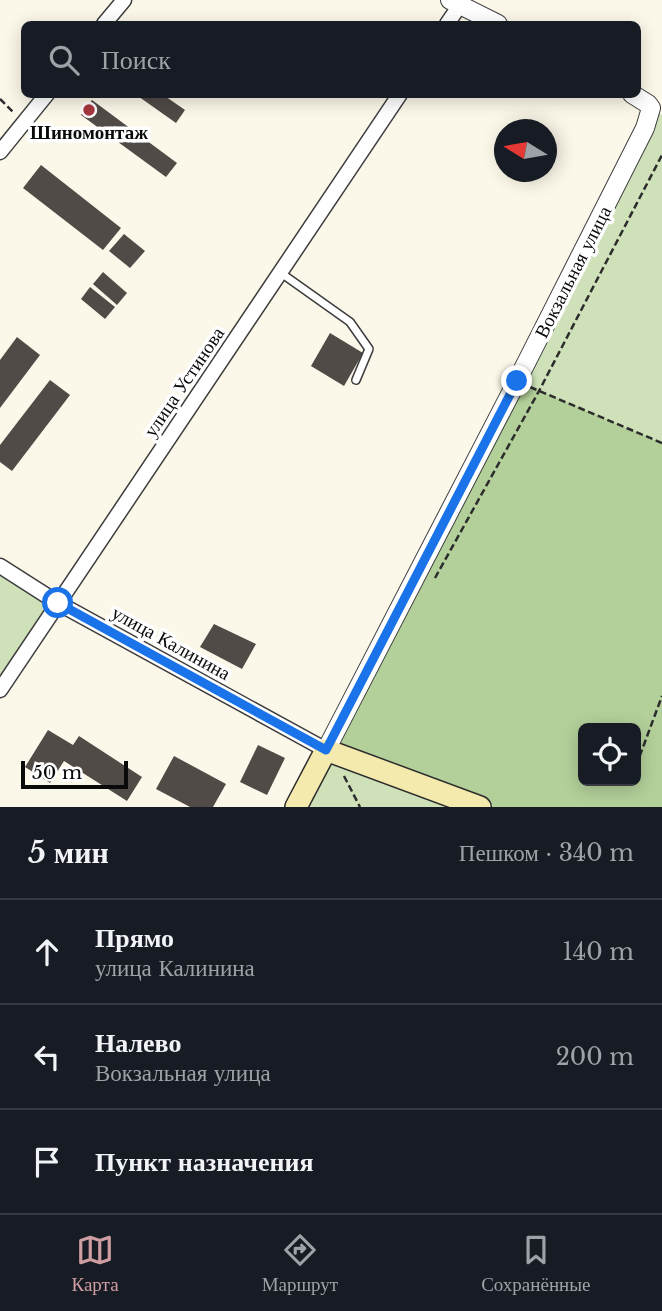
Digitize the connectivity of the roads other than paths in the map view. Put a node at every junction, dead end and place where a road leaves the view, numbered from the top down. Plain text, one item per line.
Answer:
1 (124, 0) edge
2 (455, 2) edge
3 (106, 21) edge
4 (448, 21) edge
5 (492, 21) edge
6 (44, 98) edge
7 (397, 98) edge
8 (638, 98) edge
9 (657, 104) edge
10 (2, 147) edge
11 (281, 273) junction
12 (356, 380) dead end
13 (0, 566) edge
14 (58, 603) junction
15 (0, 690) edge
16 (332, 752) junction
17 (296, 807) edge
18 (480, 807) edge

1 - 3 street
2 - 4 street
2 - 5 street
6 - 10 street
7 - 11 street, улица Устинова
8 - 9 street
9 - 16 street, Вокзальная улица
11 - 12 lane
11 - 14 street, улица Устинова
13 - 14 street, улица Калинина
14 - 15 street, улица Устинова
14 - 16 street, улица Калинина
16 - 17 main road, Вокзальная улица
16 - 18 main road

